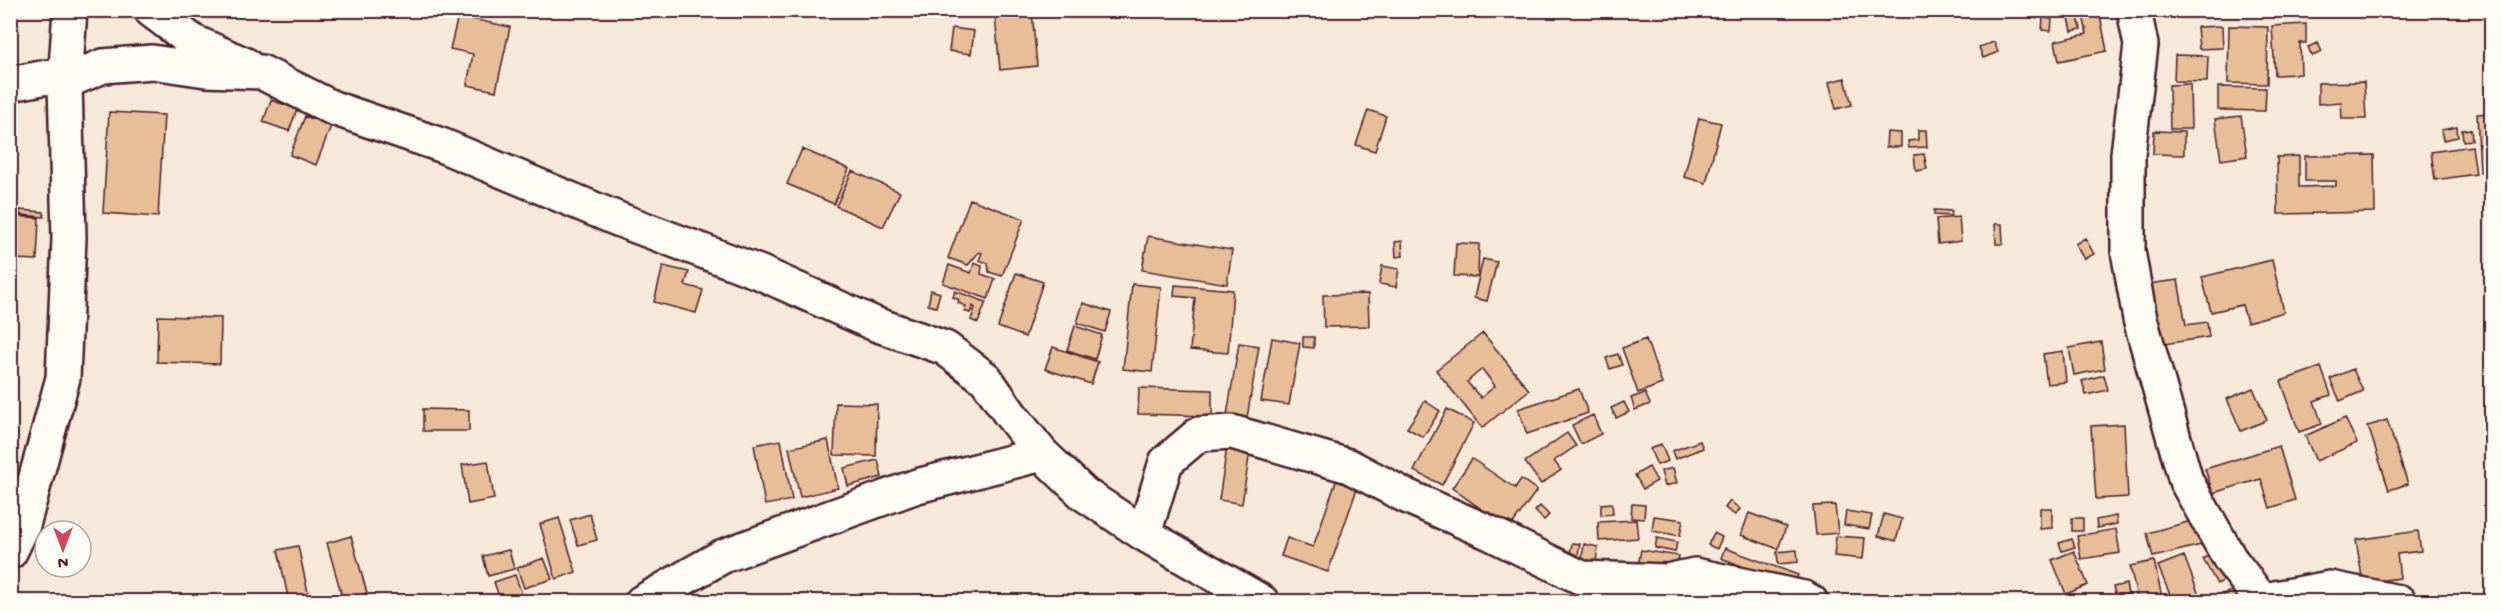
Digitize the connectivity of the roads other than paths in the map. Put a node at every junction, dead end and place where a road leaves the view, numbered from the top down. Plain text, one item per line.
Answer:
1 (70, 10) edge
2 (151, 10) edge
3 (2134, 10) edge
4 (261, 72) junction
5 (65, 82) junction
6 (10, 84) edge
7 (1042, 454) junction
8 (1144, 534) junction
9 (10, 552) edge
10 (1806, 600) edge
11 (2264, 601) edge
12 (642, 602) edge
13 (1262, 602) edge
14 (2399, 602) edge

1 - 5 street
2 - 4 street
3 - 11 street
4 - 5 street
4 - 7 street
5 - 6 street
5 - 9 street
7 - 8 street
7 - 12 street
8 - 10 street
8 - 13 street
11 - 14 street

